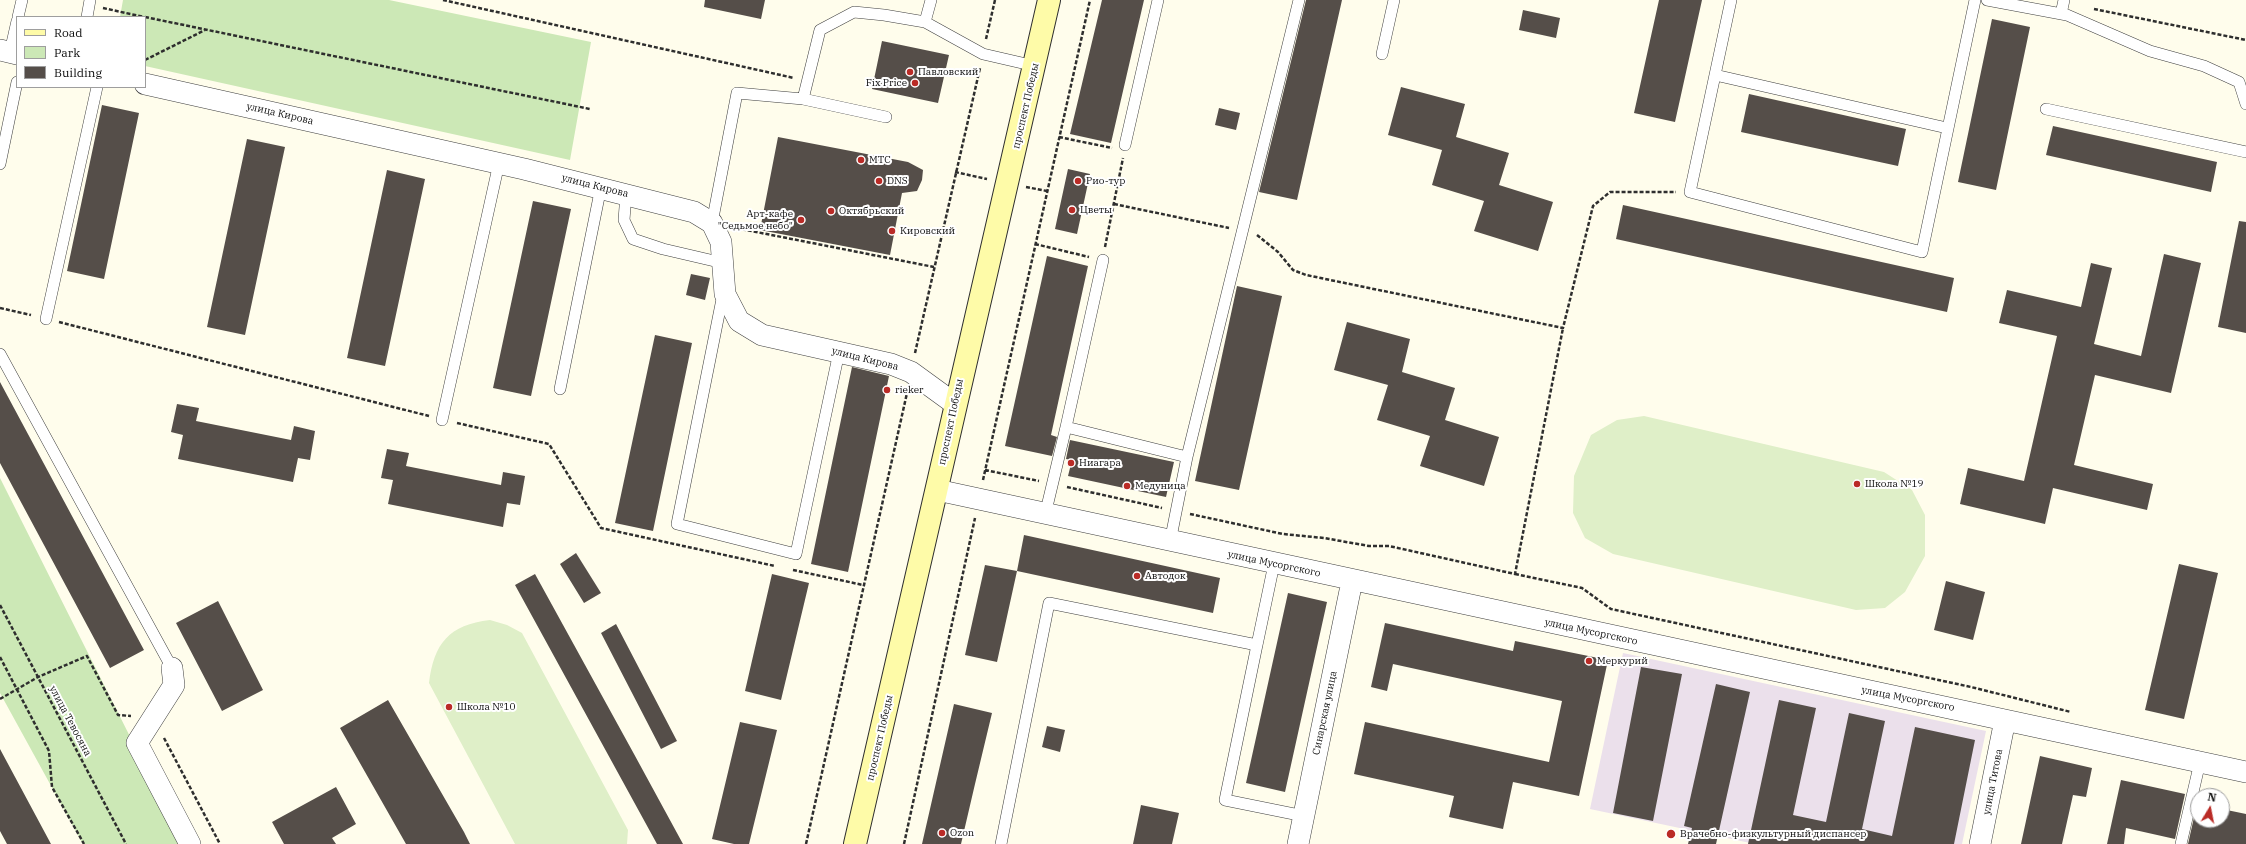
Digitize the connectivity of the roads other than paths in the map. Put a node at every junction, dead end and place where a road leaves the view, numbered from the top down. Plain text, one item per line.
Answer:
1 (22, 0) edge
2 (931, 0) edge
3 (1049, 0) edge
4 (1158, 0) edge
5 (1299, 0) edge
6 (1394, 0) edge
7 (1731, 0) edge
8 (1975, 0) edge
9 (1987, 0) edge
10 (90, 3) edge
11 (2062, 5) edge
12 (18, 16) edge
13 (87, 16) edge
14 (925, 22) junction
15 (16, 25) edge
16 (9, 52) edge
17 (1382, 54) dead end
18 (1035, 66) junction
19 (1715, 75) junction
20 (146, 84) edge
21 (16, 87) edge
22 (97, 88) edge
23 (803, 99) junction
24 (2246, 104) edge
25 (2046, 109) dead end
26 (886, 117) dead end
27 (1947, 128) junction
28 (1124, 148) road end
29 (2246, 152) edge
30 (498, 163) junction
31 (0, 164) edge
32 (601, 187) junction
33 (626, 194) junction
34 (712, 223) junction
35 (1103, 260) road end
36 (723, 263) junction
37 (724, 289) junction
38 (46, 319) road end
39 (839, 352) junction
40 (0, 354) edge
41 (560, 389) dead end
42 (955, 404) junction
43 (442, 420) road end
44 (1066, 427) junction
45 (1187, 456) junction
46 (937, 490) junction
47 (1045, 515) junction
48 (1170, 542) junction
49 (1274, 564) junction
50 (1352, 581) junction
51 (1257, 646) junction
52 (172, 668) joint
53 (2005, 720) junction
54 (2200, 762) junction
55 (2246, 772) edge
56 (1304, 816) junction
57 (190, 844) edge
58 (855, 844) edge
59 (1000, 844) edge
60 (1298, 844) edge
61 (1980, 844) edge
62 (2180, 844) edge

1 - 12 lane
2 - 14 lane
3 - 18 main road, проспект Победы
4 - 28 lane
5 - 45 lane
6 - 17 lane
7 - 19 lane
8 - 27 lane
9 - 11 lane
10 - 13 lane
11 - 24 lane
14 - 18 lane
14 - 23 lane
15 - 16 lane
18 - 42 main road, проспект Победы
19 - 27 lane
19 - 27 lane
20 - 30 street, улица Кирова
21 - 31 lane
22 - 38 lane
23 - 26 lane
23 - 34 lane
25 - 29 lane
30 - 32 street, улица Кирова
30 - 43 lane
32 - 33 street, улица Кирова
32 - 41 lane
33 - 34 street, улица Кирова
33 - 36 lane
34 - 36 street, улица Кирова
35 - 44 lane
36 - 37 street, улица Кирова
37 - 39 street, улица Кирова
37 - 39 lane
39 - 42 street, улица Кирова
40 - 52 lane
42 - 46 main road, проспект Победы
44 - 45 lane
44 - 47 lane
45 - 48 lane
46 - 47 street, улица Мусоргского
46 - 58 main road, проспект Победы
47 - 48 street, улица Мусоргского
48 - 49 street, улица Мусоргского
49 - 50 street, улица Мусоргского
49 - 51 lane
50 - 53 street, улица Мусоргского
50 - 56 street, Синарская улица
51 - 56 lane
51 - 59 lane
52 - 57 street
53 - 54 street, улица Мусоргского
53 - 61 street, улица Титова
54 - 55 street, улица Мусоргского
54 - 62 lane
56 - 60 street, Синарская улица

